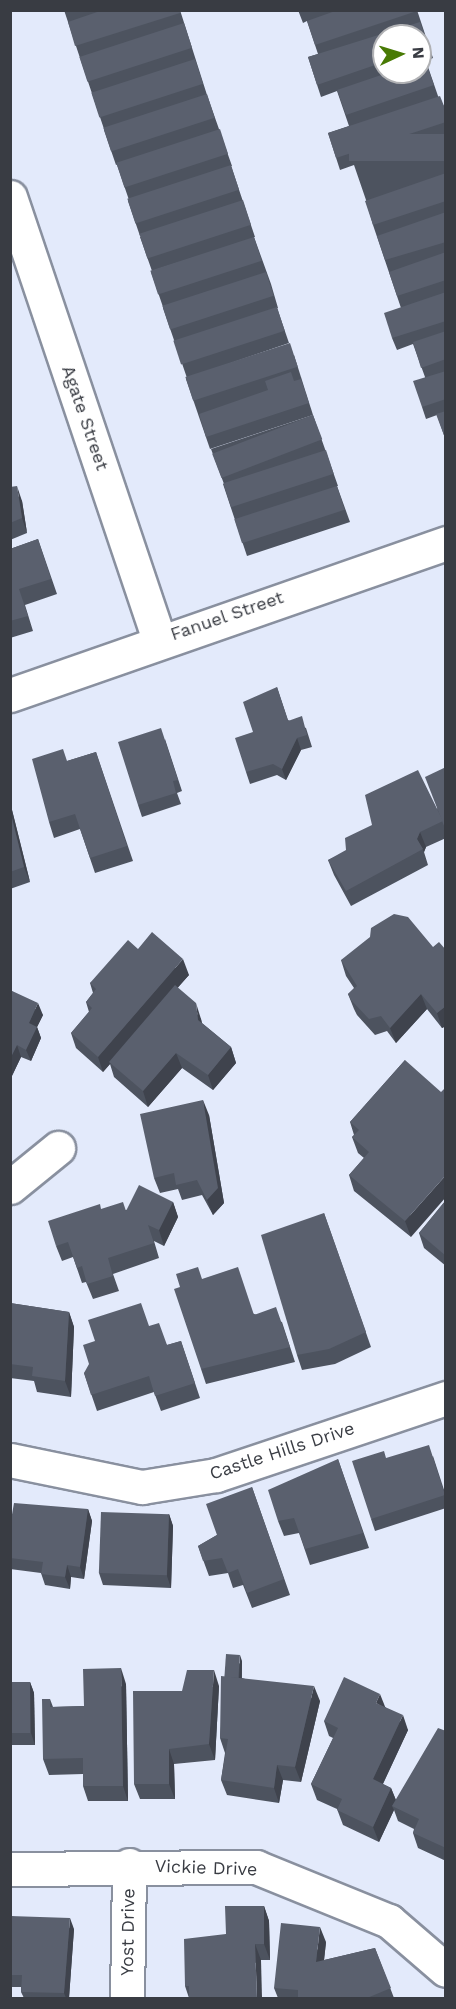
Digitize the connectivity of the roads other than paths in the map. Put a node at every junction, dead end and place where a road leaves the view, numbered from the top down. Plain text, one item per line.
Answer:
1 (10, 197) edge
2 (446, 543) edge
3 (159, 639) junction
4 (10, 695) edge
5 (58, 1148) dead end
6 (10, 1187) edge
7 (446, 1398) edge
8 (10, 1460) edge
9 (129, 1865) junction
10 (10, 1869) edge
11 (446, 1970) edge
12 (127, 1998) edge

1 - 3 street, Agate Street
2 - 3 street, Fanuel Street
3 - 4 street, Fanuel Street
5 - 6 street
7 - 8 street, Castle Hills Drive
9 - 10 street, Vickie Drive
9 - 11 street, Vickie Drive
9 - 12 street, Yost Drive

